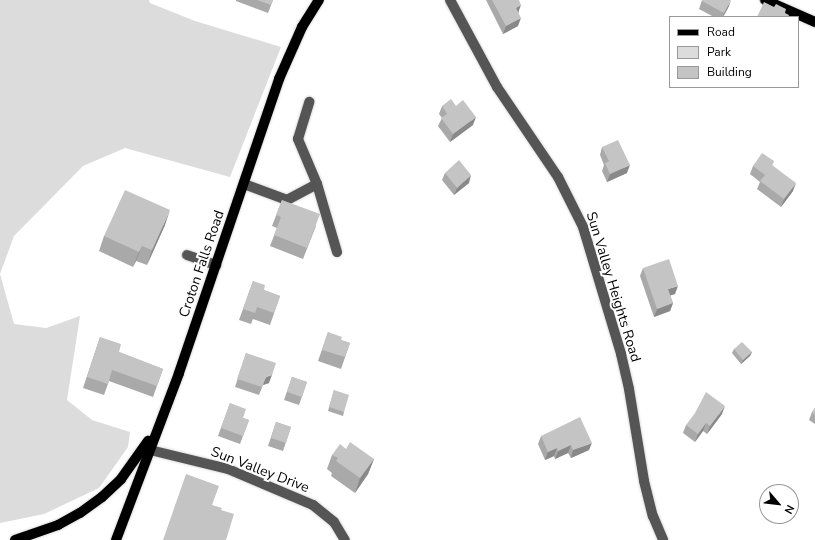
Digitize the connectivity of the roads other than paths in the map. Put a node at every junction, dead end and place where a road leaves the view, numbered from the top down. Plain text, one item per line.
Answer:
1 (319, 0) edge
2 (450, 0) edge
3 (765, 0) edge
4 (815, 22) edge
5 (309, 102) dead end
6 (244, 184) junction
7 (317, 184) junction
8 (337, 252) dead end
9 (187, 255) dead end
10 (216, 265) junction
11 (162, 419) junction
12 (150, 450) junction
13 (15, 540) edge
14 (116, 540) edge
15 (345, 540) edge
16 (663, 540) edge

1 - 6 main road, Croton Falls Road
2 - 16 street, Sun Valley Heights Road
3 - 4 main road
5 - 7 street
6 - 7 street
6 - 10 main road, Croton Falls Road
7 - 8 street
9 - 10 street
10 - 11 main road, Croton Falls Road
11 - 12 main road, Croton Falls Road
11 - 13 main road
12 - 14 main road, Croton Falls Road
12 - 15 street, Sun Valley Drive

